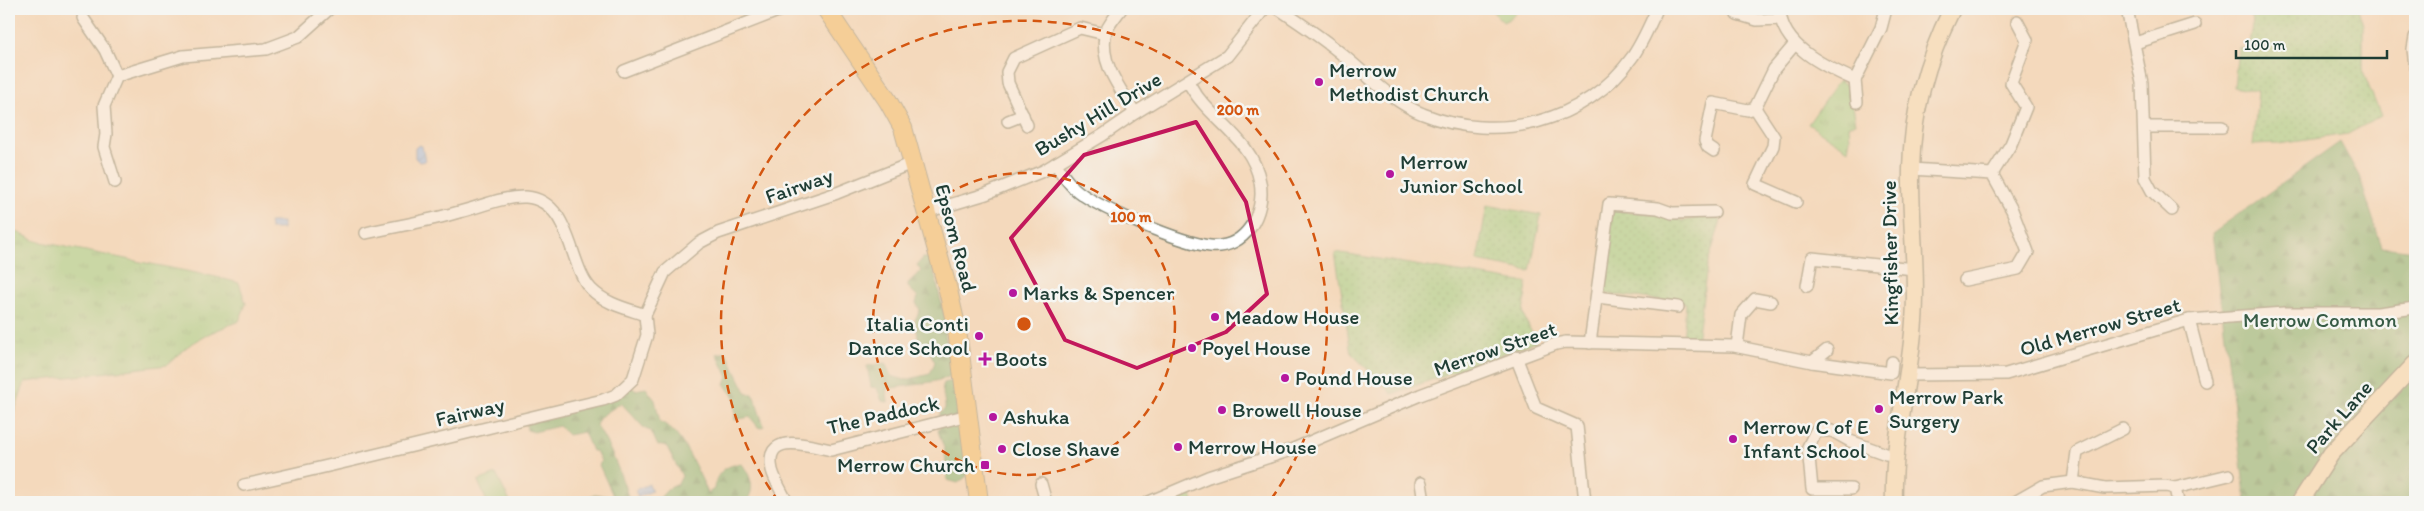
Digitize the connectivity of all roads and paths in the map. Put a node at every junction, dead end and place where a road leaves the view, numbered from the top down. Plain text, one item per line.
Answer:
1 (329, 9) edge
2 (783, 9) edge
3 (826, 9) edge
4 (1121, 9) edge
5 (1264, 9) edge
6 (1279, 9) edge
7 (1657, 9) edge
8 (1885, 9) edge
9 (1952, 9) edge
10 (2127, 9) edge
11 (1737, 14) dead end
12 (1780, 14) edge
13 (83, 18) dead end
14 (2017, 21) dead end
15 (2196, 24) dead end
16 (1105, 34) junction
17 (2415, 37) edge
18 (2135, 43) junction
19 (1795, 44) junction
20 (2415, 66) edge
21 (624, 71) dead end
22 (117, 76) junction
23 (1855, 80) junction
24 (1188, 81) junction
25 (1857, 102) dead end
26 (1755, 108) junction
27 (1135, 113) junction
28 (1008, 121) dead end
29 (2144, 126) junction
30 (2222, 127) dead end
31 (1714, 151) dead end
32 (912, 163) junction
33 (1056, 163) junction
34 (1911, 169) junction
35 (1992, 174) junction
36 (114, 182) dead end
37 (1796, 202) dead end
38 (2172, 210) dead end
39 (926, 212) junction
40 (1714, 212) dead end
41 (366, 233) dead end
42 (1914, 269) junction
43 (1965, 280) dead end
44 (1806, 286) dead end
45 (1597, 297) junction
46 (1771, 302) dead end
47 (1678, 307) dead end
48 (2415, 308) edge
49 (645, 314) junction
50 (2189, 320) junction
51 (1590, 343) junction
52 (1737, 346) junction
53 (1827, 350) dead end
54 (1516, 357) junction
55 (1812, 362) junction
56 (1892, 362) dead end
57 (2415, 364) edge
58 (1909, 375) junction
59 (2205, 381) dead end
60 (968, 415) junction
61 (2123, 430) dead end
62 (1896, 455) junction
63 (2229, 475) dead end
64 (2073, 482) junction
65 (1421, 483) dead end
66 (1041, 484) dead end
67 (244, 485) dead end
68 (2176, 488) junction
69 (1851, 489) dead end
70 (786, 502) edge
71 (979, 502) edge
72 (1046, 502) edge
73 (1149, 502) edge
74 (1424, 502) edge
75 (1585, 502) edge
76 (1894, 502) edge
77 (2015, 502) edge
78 (2178, 502) edge
79 (2300, 502) edge

1 - 22 street
2 - 21 street
3 - 32 main road, Epsom Road
4 - 16 street
5 - 24 street, Bushy Hill Drive
6 - 7 street
8 - 23 street
9 - 34 street, Kingfisher Drive
10 - 18 street
11 - 12 street
12 - 19 street
13 - 22 street
14 - 35 street
15 - 18 street
16 - 27 street
16 - 28 street
17 - 20 street
18 - 29 street
19 - 23 street
19 - 26 street
22 - 36 street
23 - 25 street
24 - 27 street, Bushy Hill Drive
24 - 33 street
26 - 31 street
26 - 37 street
27 - 33 street, Bushy Hill Drive
29 - 30 street
29 - 38 street
32 - 39 main road, Epsom Road
32 - 49 street, Fairway
33 - 39 street, Bushy Hill Drive
34 - 35 street
34 - 42 street, Kingfisher Drive
35 - 43 street
39 - 60 main road, Epsom Road
40 - 45 street
41 - 49 street
42 - 44 street
42 - 58 street, Kingfisher Drive
45 - 47 street
45 - 51 street
46 - 52 street
48 - 50 street, Old Merrow Street
49 - 67 street, Fairway
50 - 58 street, Old Merrow Street
50 - 59 street
51 - 52 street, Merrow Street
51 - 54 street, Merrow Street
52 - 55 street, Merrow Street
53 - 55 street
54 - 73 street, Merrow Street
54 - 75 street
55 - 56 street, Merrow Street
57 - 79 street, Park Lane
58 - 62 street, Kingfisher Drive
60 - 70 street, The Paddock
60 - 71 main road, Epsom Road
61 - 64 street
62 - 69 street
62 - 76 street, Kingfisher Drive
63 - 68 street
64 - 68 street
64 - 77 street
65 - 74 street
66 - 72 street
68 - 78 street

